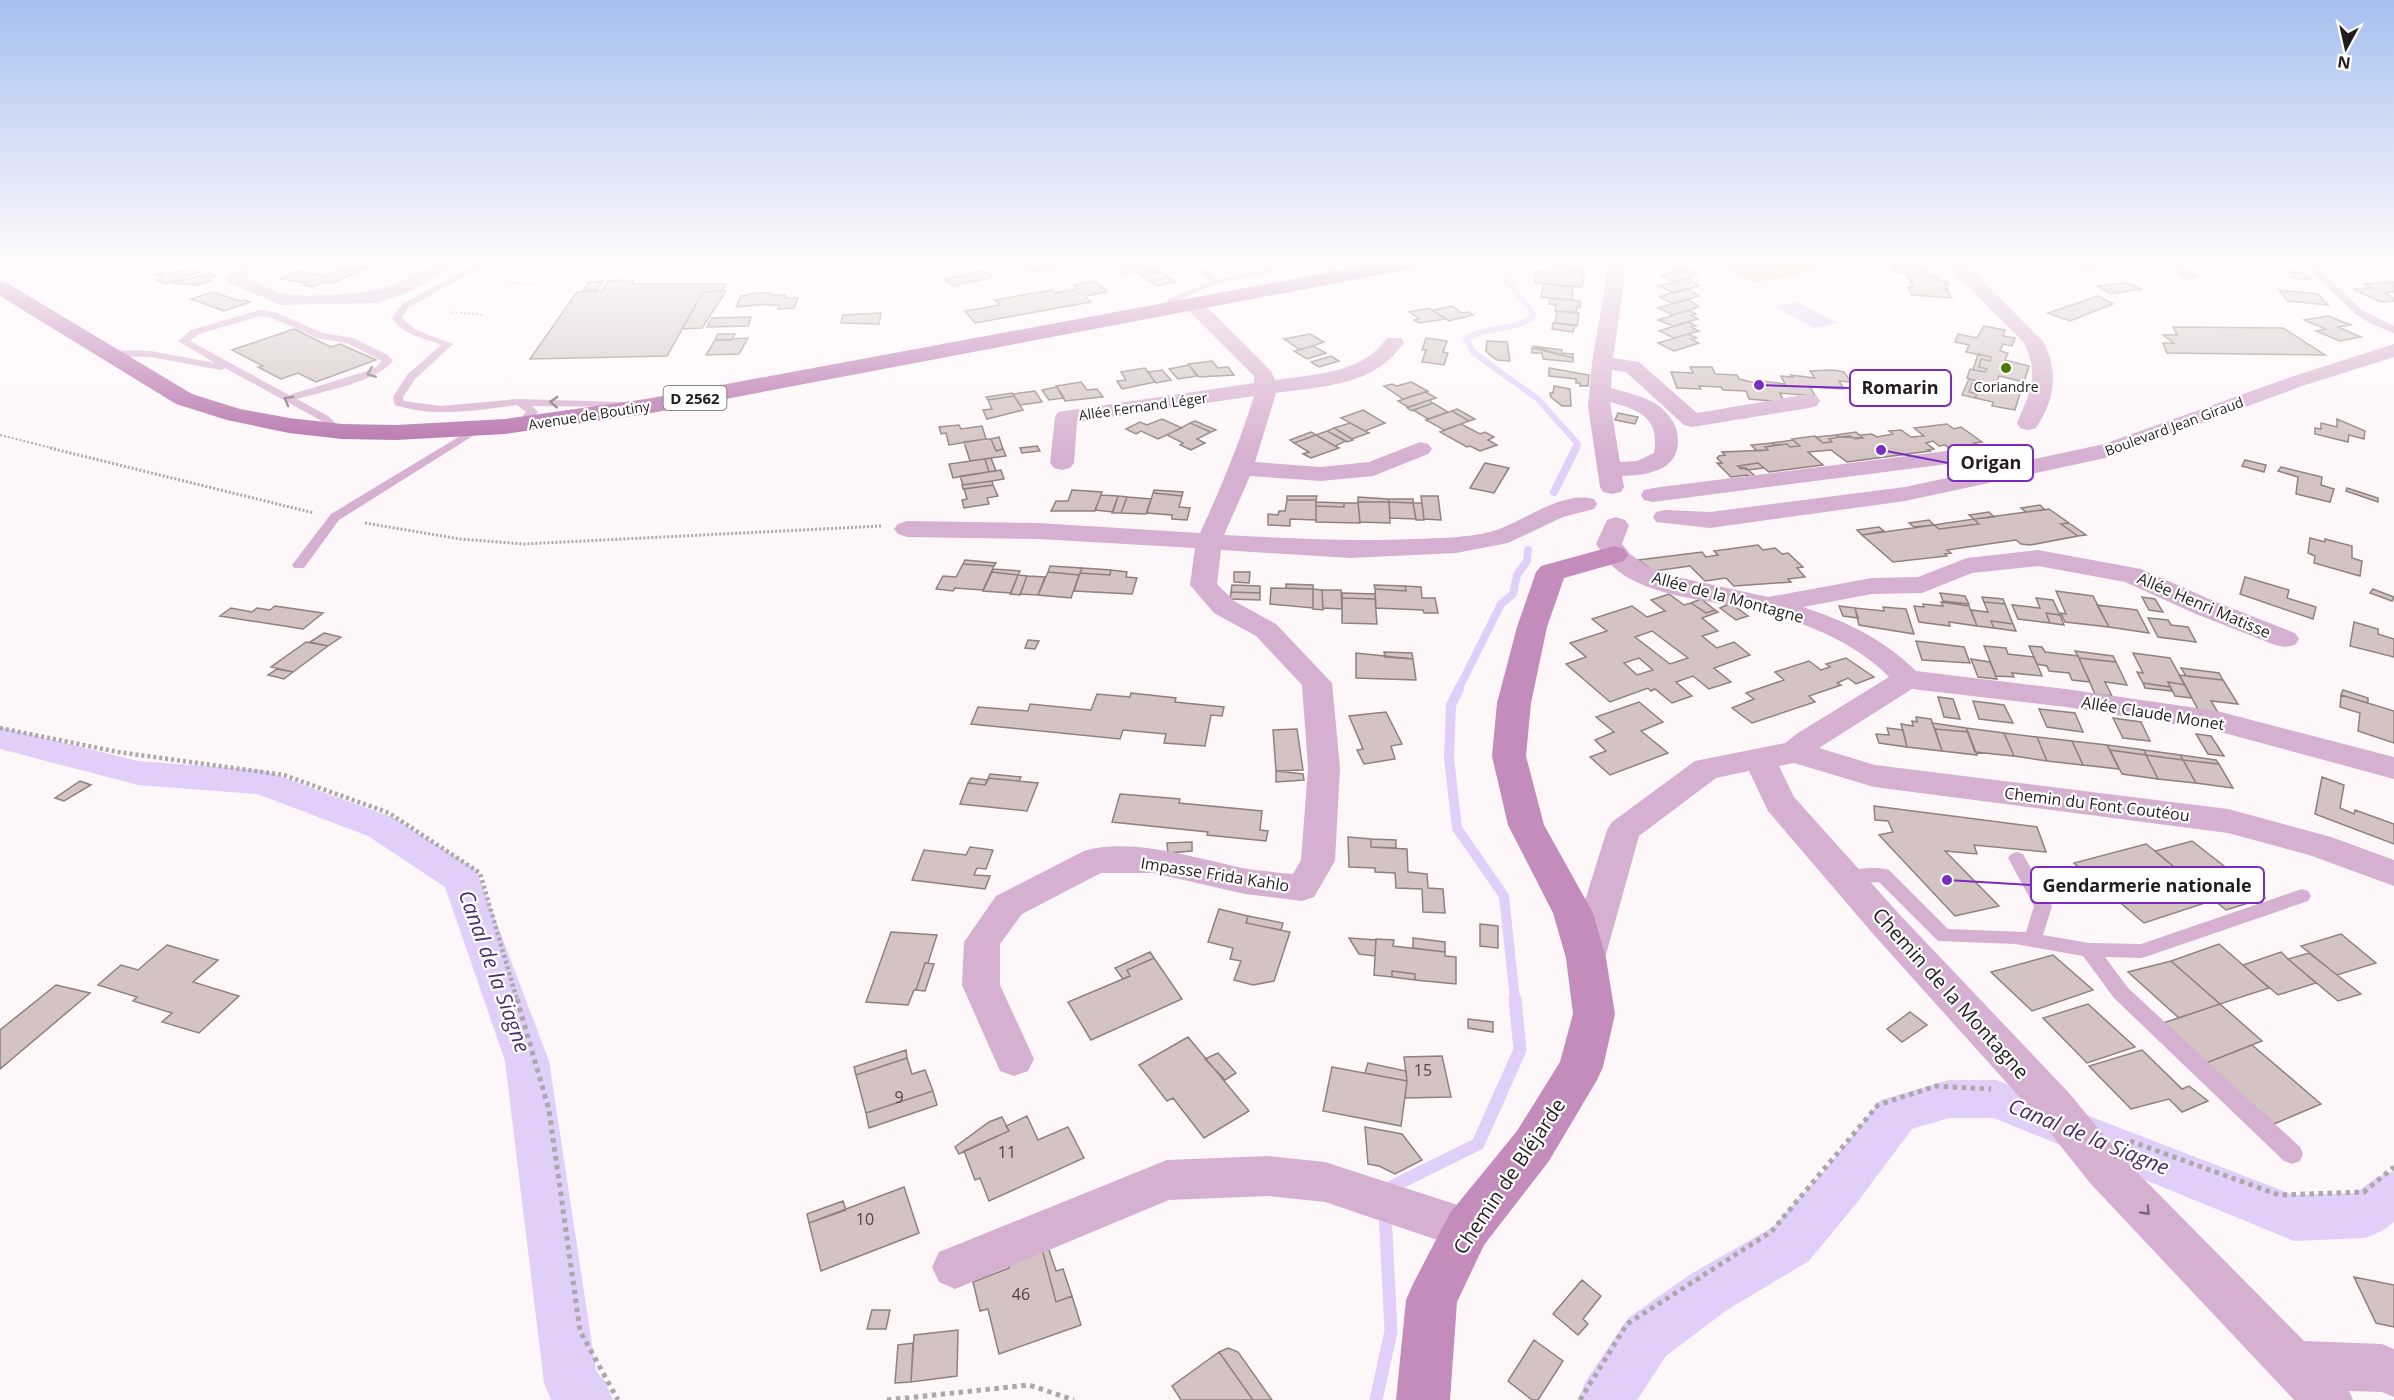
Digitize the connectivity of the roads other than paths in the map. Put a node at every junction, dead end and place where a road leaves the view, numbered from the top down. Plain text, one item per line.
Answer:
1 (65, 327) edge
2 (211, 327) edge
3 (302, 327) edge
4 (404, 327) edge
5 (1072, 327) edge
6 (1216, 327) edge
7 (1608, 327) edge
8 (2019, 327) edge
9 (1394, 342) dead end
10 (2394, 350) edge
11 (106, 353) junction
12 (1602, 363) junction
13 (230, 368) junction
14 (1264, 389) junction
15 (1600, 392) junction
16 (286, 399) junction
17 (1809, 401) dead end
18 (517, 402) junction
19 (654, 405) junction
20 (2028, 423) dead end
21 (520, 426) junction
22 (337, 430) junction
23 (475, 430) junction
24 (1420, 449) dead end
25 (1986, 453) dead end
26 (1062, 463) dead end
27 (1241, 468) junction
28 (1611, 478) junction
29 (1585, 504) junction
30 (1639, 524) junction
31 (907, 529) road end
32 (1209, 540) junction
33 (299, 566) dead end
34 (1770, 605) junction
35 (2285, 639) dead end
36 (1907, 679) junction
37 (1795, 752) junction
38 (1760, 760) junction
39 (2394, 768) edge
40 (2017, 858) dead end
41 (2394, 873) edge
42 (1846, 878) junction
43 (2302, 896) dead end
44 (2032, 940) junction
45 (2089, 950) junction
46 (1586, 957) junction
47 (1014, 1059) dead end
48 (2292, 1154) dead end
49 (1467, 1229) junction
50 (955, 1267) dead end
51 (2296, 1365) junction
52 (2394, 1373) edge
53 (1423, 1400) edge
54 (2328, 1400) edge

1 - 11 main road, Avenue de Boutiny / D 2562
13 -> 2 lane
3 -> 16 lane
4 - 18 lane
5 - 19 main road, Avenue de Boutiny / D 2562
6 - 14 street
7 - 12 street
8 - 20 street
9 - 14 street
10 - 30 street, Boulevard Jean Giraud
11 - 13 lane
11 - 22 main road, Avenue de Boutiny / D 2562
12 - 15 street
12 - 17 street
13 - 16 lane
14 - 26 street, Allée Fernand Léger
14 - 27 street
15 - 28 street
15 - 28 street
22 -> 16 lane
19 -> 18 lane
18 - 21 lane
19 - 21 main road, Avenue de Boutiny / D 2562
21 - 23 main road, Avenue de Boutiny / D 2562
22 - 23 main road, Avenue de Boutiny / D 2562
23 - 33 lane
24 - 27 street
25 - 30 street
27 - 32 street
28 - 29 street
28 - 30 street
29 - 30 street, Allée de la Montagne
29 - 32 street
30 - 34 street, Allée de la Montagne
30 - 46 street, Chemin de Bléjarde
31 - 32 street
32 - 47 street, Impasse Frida Kahlo
34 - 35 street, Allée Henri Matisse
34 - 36 street, Allée de la Montagne
36 - 37 street
36 - 39 street, Allée Claude Monet
37 - 38 street
37 - 41 street, Chemin du Font Coutéou
38 - 42 street, Chemin de la Montagne
38 - 46 street
40 - 44 lane
42 - 44 lane
42 -> 51 street, Chemin de la Montagne
43 - 45 lane
44 - 45 lane
45 - 48 lane
46 - 49 street, Chemin de Bléjarde
49 - 50 street
49 - 53 street, Chemin de Bléjarde
51 - 52 street
51 - 54 street, Chemin de la Montagne

